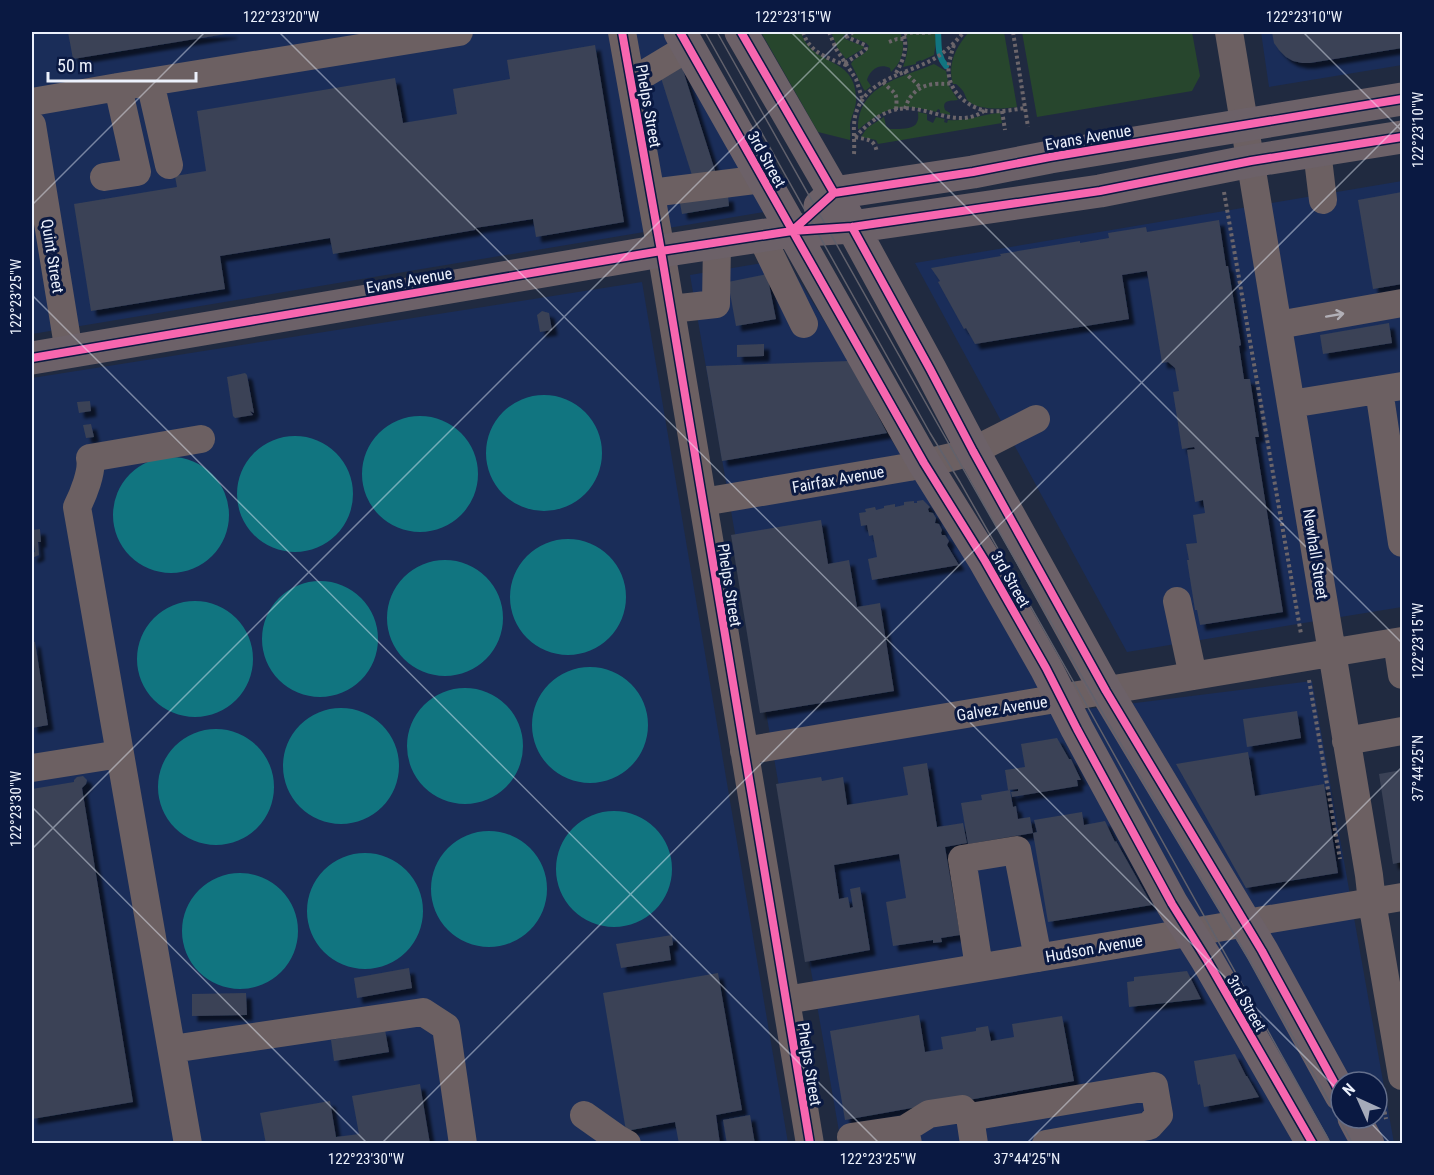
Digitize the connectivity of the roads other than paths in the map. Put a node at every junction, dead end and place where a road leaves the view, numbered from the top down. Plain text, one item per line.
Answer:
1 (459, 32) edge
2 (622, 32) edge
3 (741, 32) edge
4 (1229, 32) edge
5 (371, 38) edge
6 (684, 39) edge
7 (150, 82) junction
8 (631, 82) junction
9 (118, 87) junction
10 (1402, 99) edge
11 (32, 102) edge
12 (1244, 124) junction
13 (32, 125) edge
14 (1402, 137) edge
15 (1317, 151) junction
16 (1251, 162) junction
17 (168, 165) dead end
18 (104, 177) dead end
19 (763, 179) junction
20 (651, 193) junction
21 (834, 193) junction
22 (1323, 200) dead end
23 (852, 227) junction
24 (776, 233) junction
25 (717, 243) junction
26 (661, 251) junction
27 (1402, 303) edge
28 (671, 309) junction
29 (804, 324) dead end
30 (1278, 325) junction
31 (69, 352) junction
32 (32, 358) edge
33 (1391, 388) edge
34 (1291, 404) junction
35 (1033, 412) dead end
36 (201, 439) dead end
37 (970, 446) junction
38 (924, 464) junction
39 (703, 502) junction
40 (1402, 543) edge
41 (1177, 601) dead end
42 (1400, 642) edge
43 (1332, 653) junction
44 (1402, 675) edge
45 (1192, 676) junction
46 (1106, 691) junction
47 (1061, 699) junction
48 (1402, 730) edge
49 (1346, 741) junction
50 (744, 751) junction
51 (120, 754) junction
52 (32, 768) edge
53 (1402, 897) edge
54 (1372, 902) junction
55 (1245, 923) junction
56 (1189, 932) junction
57 (1038, 958) junction
58 (979, 967) junction
59 (786, 1000) junction
60 (172, 1049) junction
61 (1329, 1074) edge
62 (1402, 1076) edge
63 (584, 1115) dead end
64 (972, 1130) edge
65 (906, 1136) edge
66 (850, 1137) dead end
67 (188, 1143) edge
68 (463, 1143) edge
69 (627, 1143) edge
70 (810, 1143) edge
71 (1046, 1143) edge
72 (1312, 1143) edge

1 - 5 street
2 - 8 street, Phelps Street
3 - 21 main road, 3rd Street
4 - 12 street, Newhall Street
5 - 7 street
6 - 8 street
6 - 19 main road, 3rd Street
7 - 9 street
7 - 17 street
8 - 20 street, Phelps Street
9 - 11 street
9 - 18 street
10 - 12 main road, Evans Avenue
12 - 16 street, Newhall Street
12 - 21 main road, Evans Avenue
13 - 31 street, Quint Street
14 - 15 main road, Evans Avenue
15 - 16 main road, Evans Avenue
15 - 22 street
16 - 23 main road, Evans Avenue
16 - 30 street, Newhall Street
19 - 20 street
19 - 24 main road, 3rd Street
20 - 26 street, Phelps Street
21 - 23 main road, 3rd Street
21 - 24 main road
23 - 24 main road, Evans Avenue
23 - 37 main road, 3rd Street
24 - 25 main road, Evans Avenue
24 - 29 street
24 - 38 main road, 3rd Street
25 - 26 main road, Evans Avenue
25 - 28 street
26 - 28 street, Phelps Street
26 - 31 main road, Evans Avenue
30 -> 27 street
28 - 39 street, Phelps Street
30 - 34 street, Newhall Street
31 - 32 main road, Evans Avenue
33 - 34 street
33 - 40 street
34 - 43 street, Newhall Street
35 - 37 street, Fairfax Avenue
36 - 51 street
37 - 38 street, Fairfax Avenue
37 - 46 main road, 3rd Street
38 - 39 street, Fairfax Avenue
38 - 47 main road, 3rd Street
39 - 50 street, Phelps Street
41 - 45 street
42 - 43 street, Galvez Avenue
42 - 44 street
43 - 45 street, Galvez Avenue
43 - 49 street, Newhall Street
45 - 46 street, Galvez Avenue
46 - 47 street, Galvez Avenue
46 - 55 main road, 3rd Street
47 - 50 street, Galvez Avenue
47 - 56 main road, 3rd Street
48 - 49 street
49 - 54 street, Newhall Street
50 - 59 street, Phelps Street
51 - 52 street
51 - 60 street
53 - 54 street, Hudson Avenue
54 - 55 street, Hudson Avenue
54 - 62 street, Newhall Street
55 - 56 street, Hudson Avenue
55 - 61 main road, 3rd Street
56 - 57 street, Hudson Avenue
56 - 72 main road, 3rd Street
57 - 58 street, Hudson Avenue
57 - 58 street
58 - 59 street, Hudson Avenue
59 - 70 street, Phelps Street
60 - 67 street
60 - 68 street
63 - 69 street
64 - 65 street
64 - 71 street
65 - 66 street

